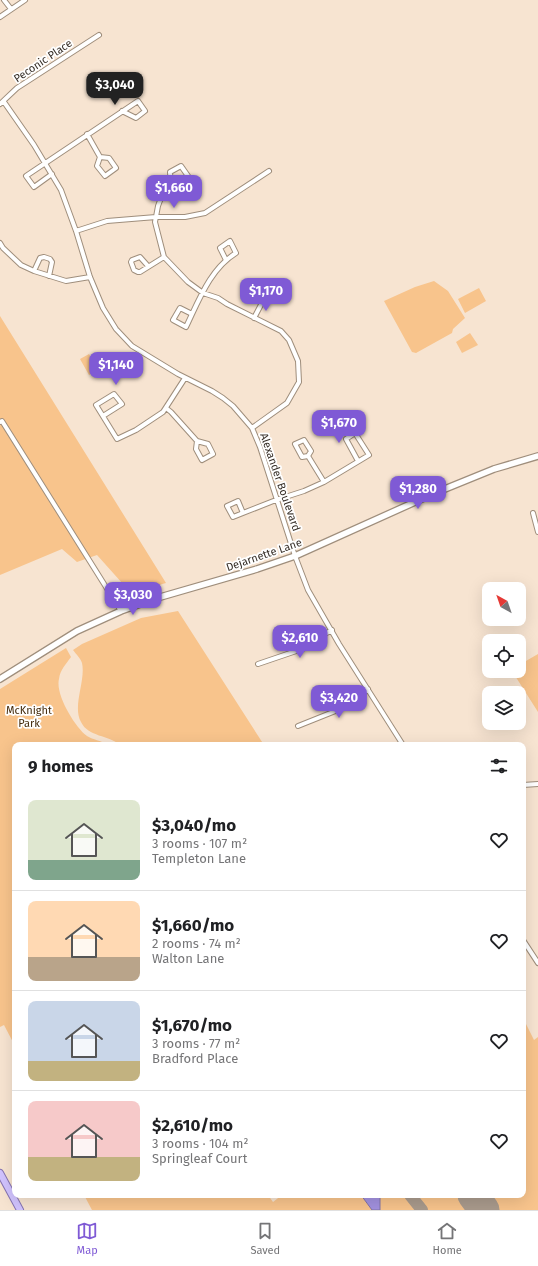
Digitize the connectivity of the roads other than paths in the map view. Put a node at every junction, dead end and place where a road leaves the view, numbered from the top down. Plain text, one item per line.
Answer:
1 (4, 0) edge
2 (25, 0) edge
3 (11, 9) junction
4 (0, 17) edge
5 (98, 35) dead end
6 (2, 103) edge
7 (122, 111) junction
8 (87, 134) junction
9 (100, 156) junction
10 (45, 164) junction
11 (269, 171) dead end
12 (52, 174) junction
13 (171, 186) junction
14 (156, 219) junction
15 (76, 231) junction
16 (0, 243) edge
17 (164, 257) junction
18 (226, 260) junction
19 (148, 266) dead end
20 (34, 271) junction
21 (49, 276) junction
22 (90, 277) junction
23 (203, 293) junction
24 (264, 300) dead end
25 (192, 314) junction
26 (254, 318) junction
27 (185, 378) junction
28 (166, 408) junction
29 (103, 416) junction
30 (0, 422) edge
31 (252, 428) junction
32 (197, 441) junction
33 (308, 456) dead end
34 (538, 456) edge
35 (358, 461) junction
36 (324, 482) junction
37 (276, 500) junction
38 (244, 513) dead end
39 (533, 513) dead end
40 (538, 532) edge
41 (295, 556) junction
42 (121, 611) junction
43 (332, 630) junction
44 (258, 664) dead end
45 (0, 679) edge
46 (368, 689) junction
47 (298, 726) dead end
48 (401, 742) edge
49 (538, 784) edge
50 (526, 785) edge
51 (526, 945) edge
52 (538, 963) edge
53 (0, 1173) edge
54 (12, 1195) edge
55 (14, 1198) edge
56 (20, 1210) edge

1 - 3 street
2 - 3 street
3 - 4 street
5 - 6 street, Peconic Place
6 - 10 street, Alexander Boulevard
7 - 7 street
7 - 8 street
8 - 9 street
8 - 10 street
9 - 9 street
10 - 12 street, Alexander Boulevard
10 - 12 street
11 - 14 street
12 - 15 street, Alexander Boulevard
13 - 13 street
13 - 14 street
14 - 15 street
14 - 17 street
15 - 22 street, Alexander Boulevard
16 - 20 street
17 - 19 street
17 - 23 street
18 - 18 street
18 - 23 street
20 - 21 street
20 - 21 street
21 - 22 street
22 - 27 street, Alexander Boulevard
23 - 25 street
23 - 26 street
24 - 26 street
25 - 25 street
26 - 31 street
27 - 28 street
27 - 31 street, Alexander Boulevard
28 - 29 street
28 - 32 street
29 - 29 street
30 - 42 street
31 - 37 street, Alexander Boulevard
32 - 32 street
33 - 36 street
34 - 41 main road, Dejarnette Lane
35 - 35 street
35 - 36 street
36 - 37 street
37 - 38 street
37 - 41 street, Alexander Boulevard
39 - 40 street
41 - 42 main road, Dejarnette Lane
41 - 43 street, Alexander Boulevard
42 - 45 main road, Dejarnette Lane
43 - 44 street
43 - 46 street, Alexander Boulevard
46 - 47 street
46 - 48 street, Alexander Boulevard
49 - 50 street
51 - 52 street
53 - 54 main road
55 - 56 main road

